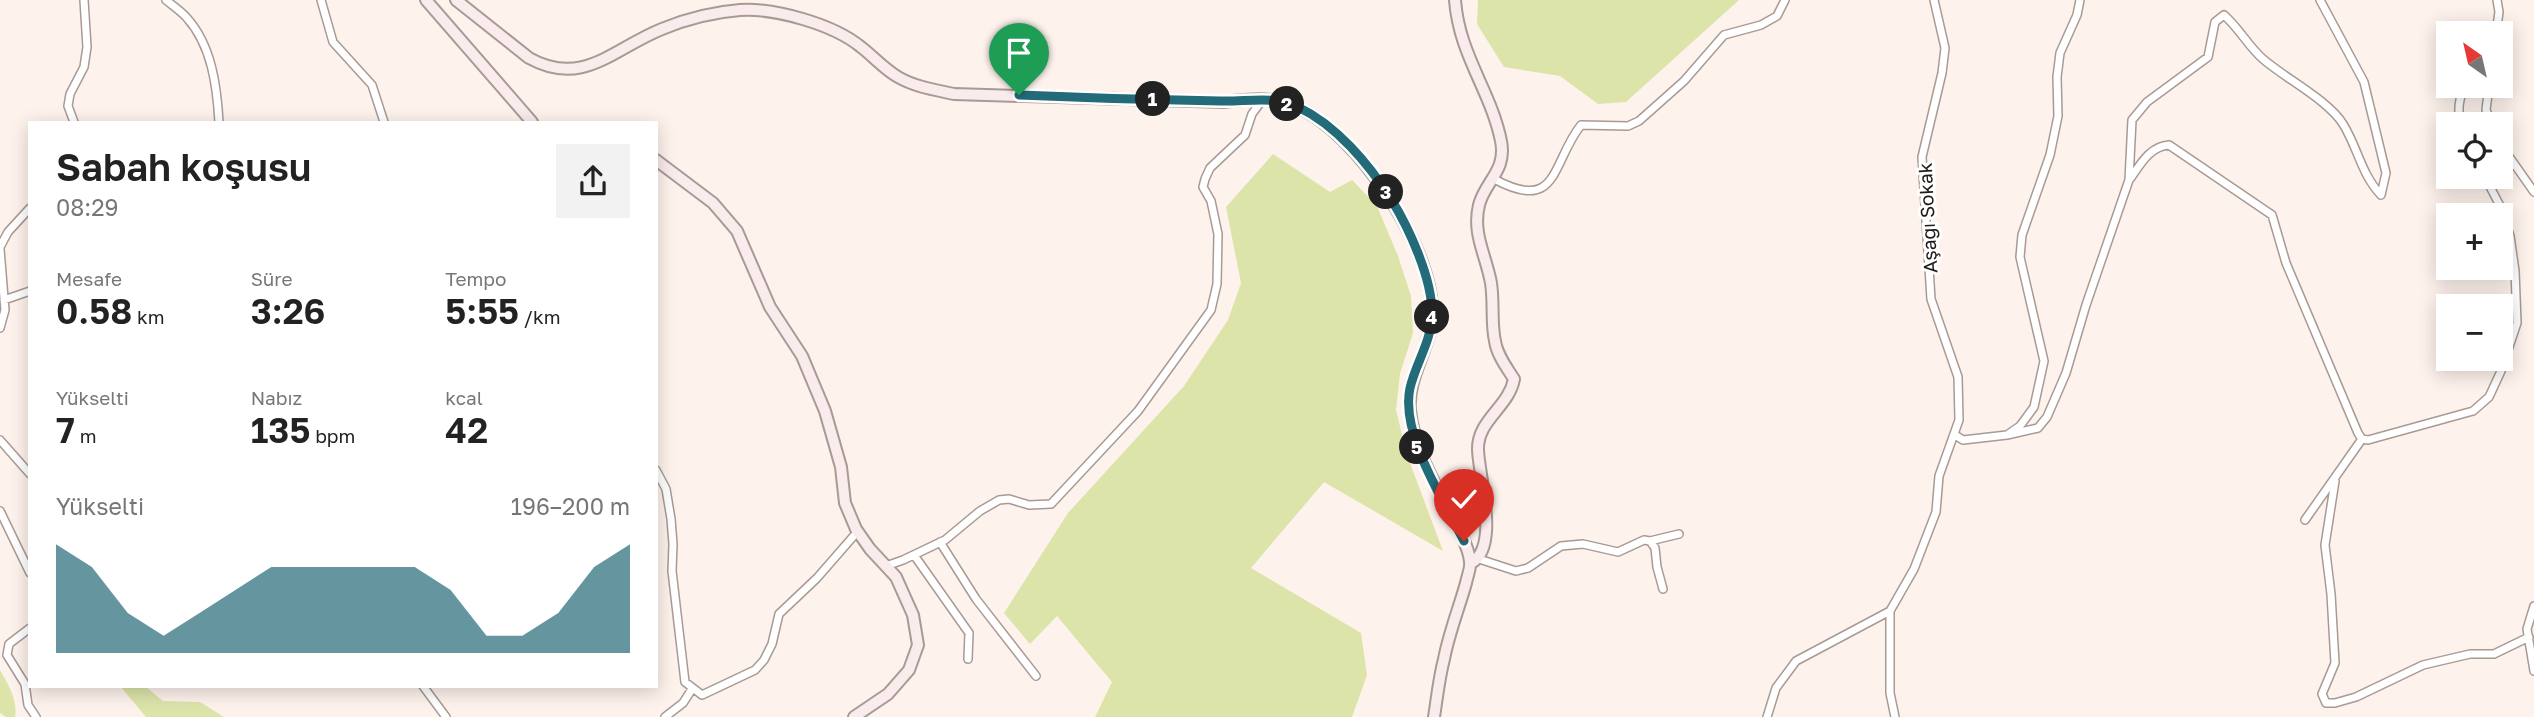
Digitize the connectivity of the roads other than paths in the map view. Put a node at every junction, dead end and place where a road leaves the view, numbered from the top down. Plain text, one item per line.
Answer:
1 (84, 0) edge
2 (166, 0) edge
3 (321, 0) edge
4 (426, 0) edge
5 (456, 0) edge
6 (466, 0) edge
7 (1455, 0) edge
8 (1785, 0) edge
9 (1934, 0) edge
10 (2081, 0) edge
11 (2320, 0) edge
12 (2497, 0) edge
13 (470, 12) junction
14 (2498, 21) edge
15 (1263, 98) junction
16 (74, 121) edge
17 (219, 121) edge
18 (384, 121) edge
19 (531, 121) edge
20 (658, 162) edge
21 (2513, 162) edge
22 (1494, 179) junction
23 (2129, 180) junction
24 (2491, 189) edge
25 (2534, 192) edge
26 (28, 210) edge
27 (0, 248) edge
28 (28, 292) edge
29 (4, 300) junction
30 (0, 328) edge
31 (1955, 435) junction
32 (2007, 435) junction
33 (2362, 439) junction
34 (0, 440) edge
35 (28, 472) edge
36 (658, 474) edge
37 (2335, 481) junction
38 (0, 511) edge
39 (2305, 520) dead end
40 (858, 531) junction
41 (1679, 534) dead end
42 (1650, 541) junction
43 (940, 542) junction
44 (914, 555) junction
45 (1475, 561) junction
46 (886, 566) junction
47 (28, 569) edge
48 (1663, 589) dead end
49 (2534, 606) edge
50 (1890, 611) junction
51 (28, 630) edge
52 (2529, 637) junction
53 (968, 659) dead end
54 (2534, 671) edge
55 (1036, 676) dead end
56 (424, 688) edge
57 (692, 689) junction
58 (36, 717) edge
59 (446, 717) edge
60 (665, 717) edge
61 (854, 717) edge
62 (1434, 717) edge
63 (1767, 717) edge
64 (1895, 717) edge

1 - 16 street
2 - 17 street
3 - 18 street
4 - 19 street
5 - 13 street
6 - 13 street
7 - 22 street
8 - 22 street
9 - 31 street, Aşağı Sokak
10 - 32 street
11 - 23 street
12 - 14 street
13 - 15 street
15 - 43 street
15 - 45 street
20 - 40 street
21 - 25 street
22 - 45 street
23 - 32 street
23 - 33 street
24 - 33 street
26 - 27 street
27 - 29 street
28 - 29 street
29 - 30 street
31 - 32 street
31 - 50 street, Aşağı Sokak
33 - 37 street
34 - 35 street
36 - 57 street
37 - 39 street
37 - 52 street
38 - 47 street
40 - 46 street
40 - 57 street
41 - 42 street
42 - 45 street
42 - 48 street
43 - 44 street
43 - 55 street
44 - 46 street
44 - 53 street
45 - 62 street
46 - 61 street
49 - 52 street
50 - 63 street
50 - 64 street
51 - 58 street
52 - 54 street
56 - 59 street
57 - 60 street

